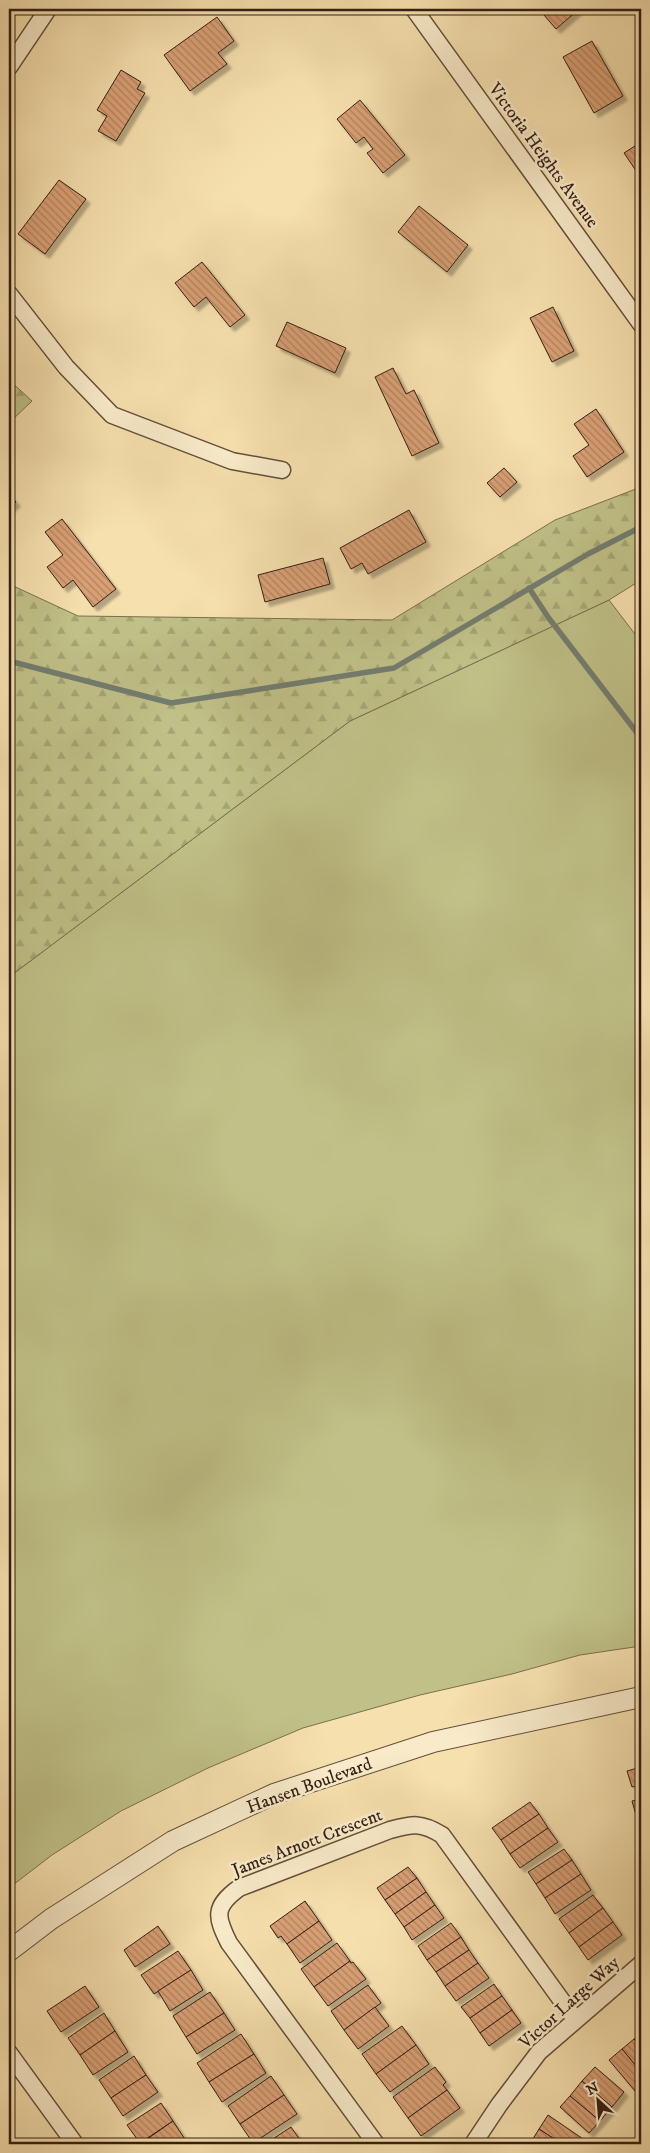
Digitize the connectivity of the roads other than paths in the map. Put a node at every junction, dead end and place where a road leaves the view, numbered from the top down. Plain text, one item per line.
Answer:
1 (48, 9) edge
2 (414, 9) edge
3 (9, 67) edge
4 (9, 294) edge
5 (641, 324) edge
6 (282, 470) dead end
7 (641, 1697) edge
8 (9, 1951) edge
9 (641, 1964) edge
10 (575, 2019) junction
11 (9, 2053) edge
12 (75, 2144) edge
13 (376, 2144) edge
14 (473, 2144) edge

1 - 3 street
2 - 5 street, Victoria Heights Avenue
4 - 6 street
7 - 8 street, Hansen Boulevard
9 - 10 street, Victor Large Way
10 - 13 street, James Arnott Crescent
10 - 14 street, Victor Large Way
11 - 12 street

